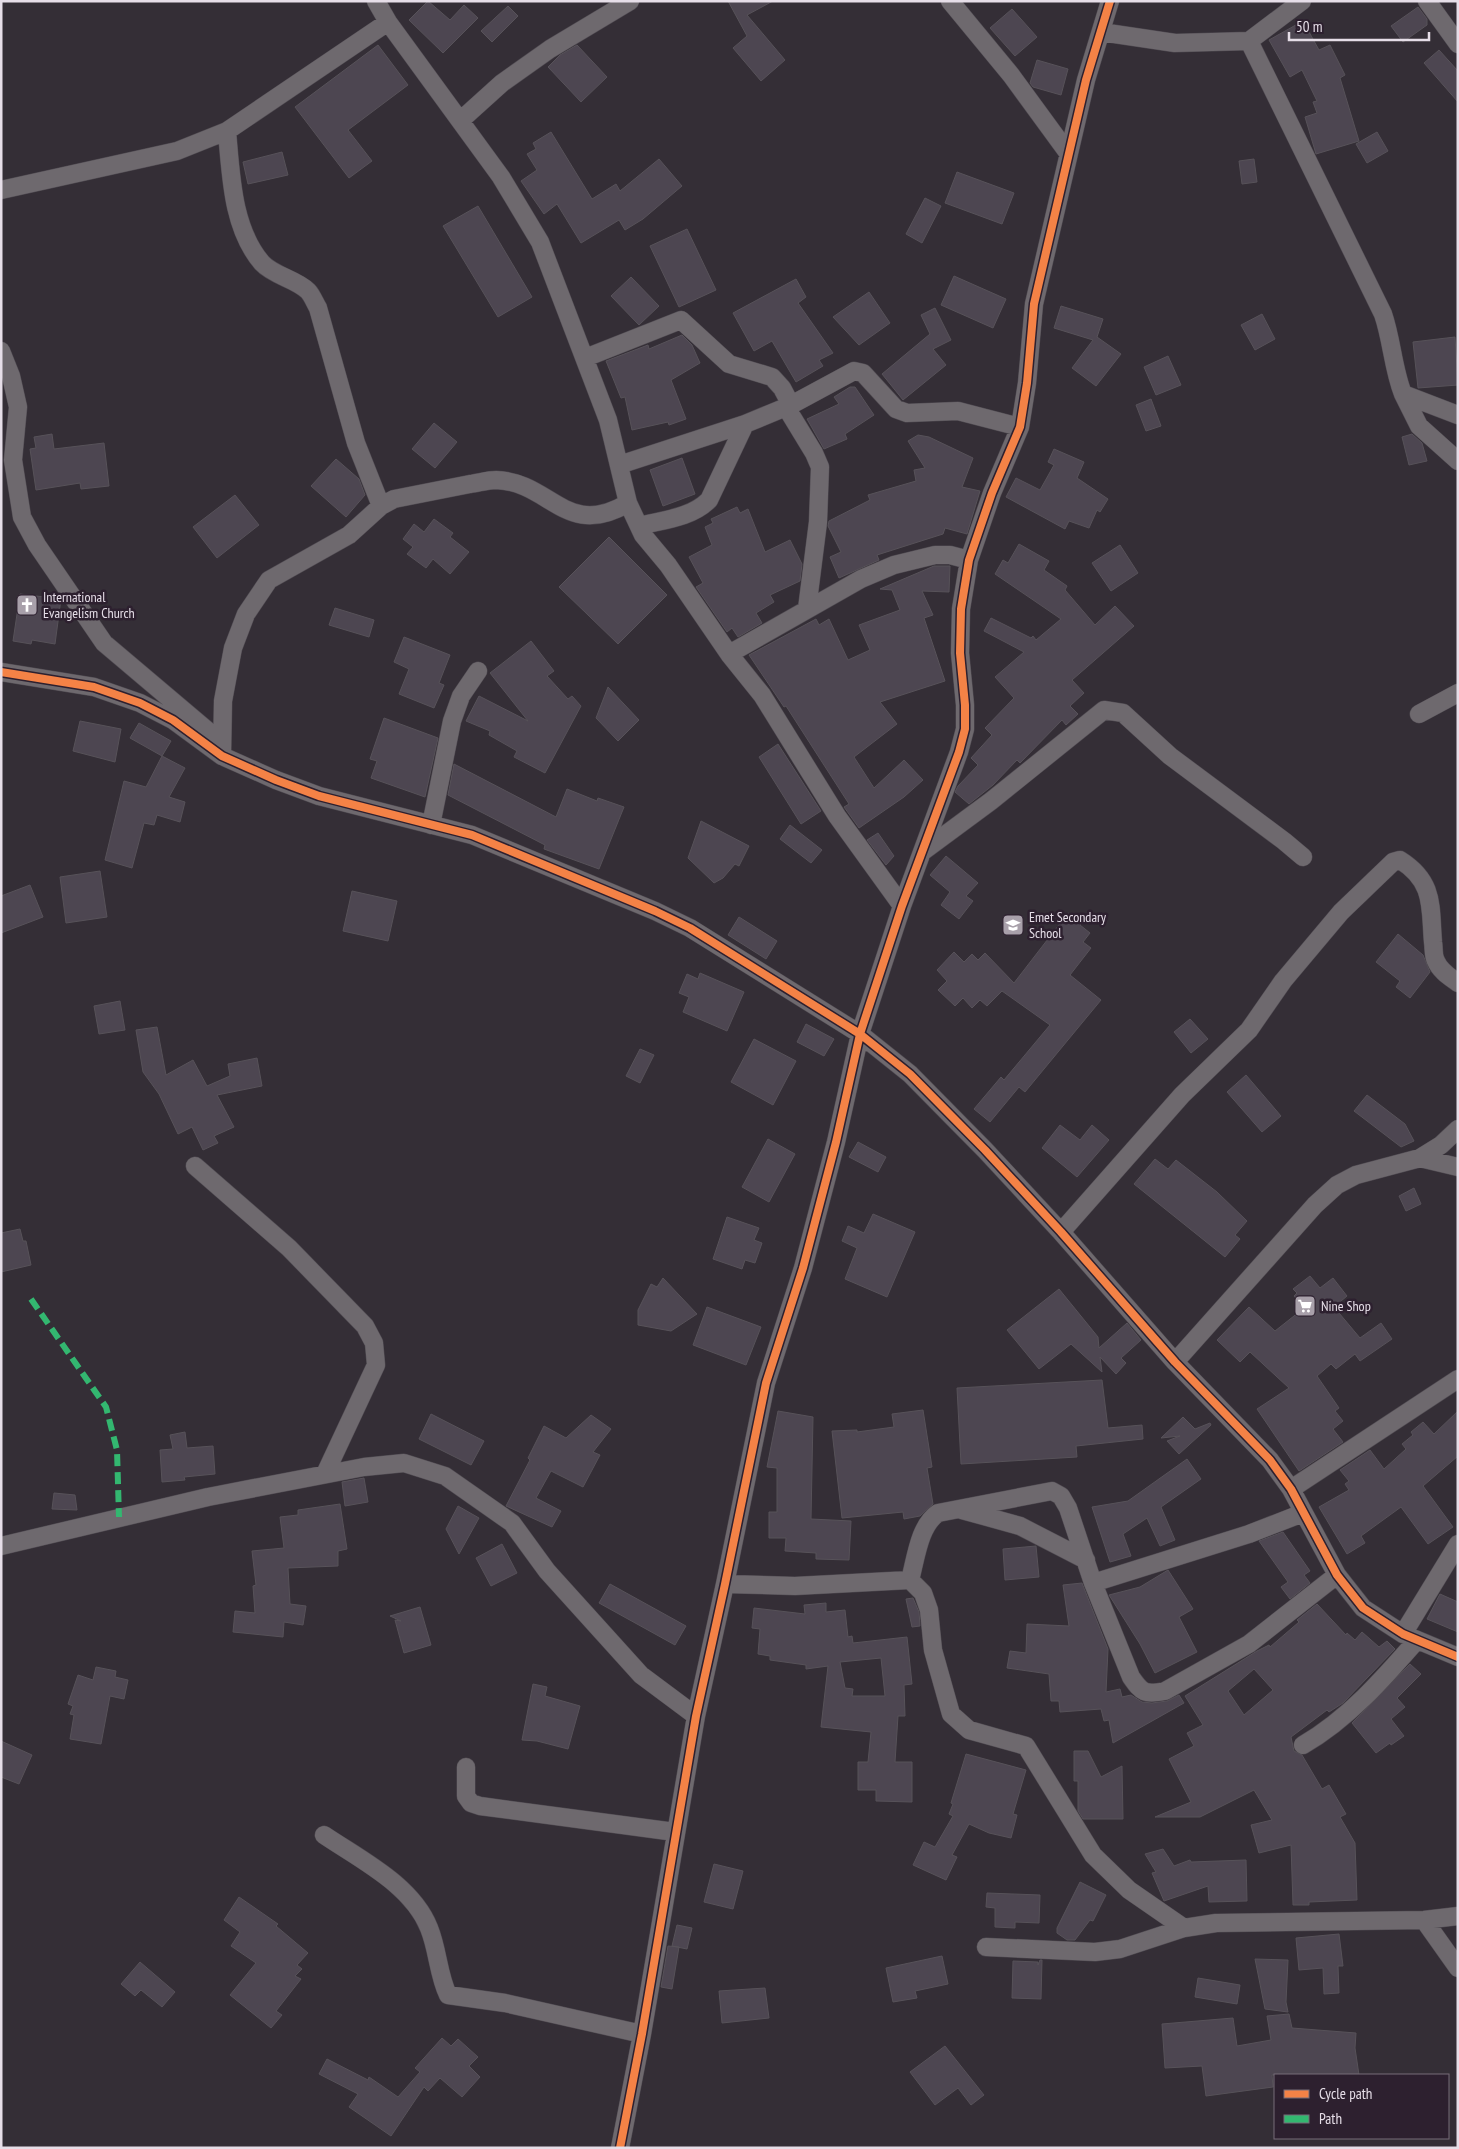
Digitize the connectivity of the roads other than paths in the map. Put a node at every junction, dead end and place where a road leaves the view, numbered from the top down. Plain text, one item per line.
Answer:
1 (376, 1) edge
2 (630, 1) edge
3 (950, 1) edge
4 (1110, 1) edge
5 (1302, 1) edge
6 (1427, 1) edge
7 (388, 22) junction
8 (1101, 32) junction
9 (1248, 40) junction
10 (1458, 44) edge
11 (461, 120) junction
12 (227, 131) junction
13 (1068, 153) junction
14 (1, 190) edge
15 (1, 351) edge
16 (585, 358) junction
17 (1403, 394) junction
18 (789, 406) junction
19 (1458, 415) edge
20 (745, 424) junction
21 (1020, 427) junction
22 (1458, 461) edge
23 (619, 465) junction
24 (628, 503) junction
25 (381, 506) junction
26 (639, 526) junction
27 (969, 560) junction
28 (806, 610) junction
29 (729, 654) junction
30 (478, 671) dead end
31 (1, 672) edge
32 (1458, 692) edge
33 (1420, 714) dead end
34 (222, 749) junction
35 (431, 825) junction
36 (922, 852) junction
37 (1303, 857) dead end
38 (902, 906) junction
39 (1458, 984) edge
40 (860, 1034) junction
41 (1458, 1129) edge
42 (1420, 1158) junction
43 (195, 1166) dead end
44 (1458, 1167) edge
45 (1061, 1232) junction
46 (1175, 1362) junction
47 (1458, 1378) edge
48 (326, 1474) junction
49 (1291, 1489) junction
50 (954, 1508) junction
51 (1303, 1513) junction
52 (1458, 1544) edge
53 (1, 1546) edge
54 (1086, 1560) junction
55 (1337, 1575) junction
56 (910, 1580) junction
57 (1093, 1583) junction
58 (725, 1584) junction
59 (1410, 1637) junction
60 (1458, 1657) edge
61 (696, 1716) junction
62 (1303, 1745) dead end
63 (466, 1767) dead end
64 (674, 1832) junction
65 (324, 1835) dead end
66 (1458, 1916) edge
67 (1424, 1920) junction
68 (1184, 1928) junction
69 (986, 1947) dead end
70 (1458, 1968) edge
71 (642, 2034) junction
72 (620, 2148) edge

1 - 7 street
2 - 11 street
3 - 13 street
4 - 8 street
5 - 9 street
6 - 10 street
7 - 11 street
7 - 12 street
8 - 9 street
8 - 13 street
9 - 17 street
11 - 16 street
12 - 14 street
12 - 25 street
13 - 21 street
15 - 34 street
16 - 18 street
16 - 23 street
17 - 19 street
17 - 22 street
18 - 20 street
18 - 21 street
18 - 28 street
20 - 23 street
20 - 26 street
21 - 27 street
23 - 24 street
24 - 25 street
24 - 26 street
25 - 34 street
26 - 29 street
27 - 28 street
27 - 36 street
28 - 29 street
29 - 38 street
30 - 35 street
31 - 34 street
32 - 33 street
34 - 35 street
35 - 40 street
36 - 37 street
36 - 38 street
38 - 40 street
39 - 45 street
40 - 45 street
40 - 58 street
41 - 42 street
42 - 44 street
42 - 46 street
43 - 48 street
45 - 46 street
46 - 49 street
47 - 49 street
48 - 53 street
48 - 61 street
49 - 51 street
50 - 54 street
50 - 54 street
50 - 56 street
51 - 55 street
51 - 57 street
52 - 59 street
54 - 57 street
55 - 57 street
55 - 59 street
56 - 58 street
56 - 68 street
58 - 61 street
59 - 60 street
59 - 62 street
61 - 64 street
63 - 64 street
64 - 71 street
65 - 71 street
66 - 67 street
67 - 68 street
67 - 70 street
68 - 69 street
71 - 72 street

